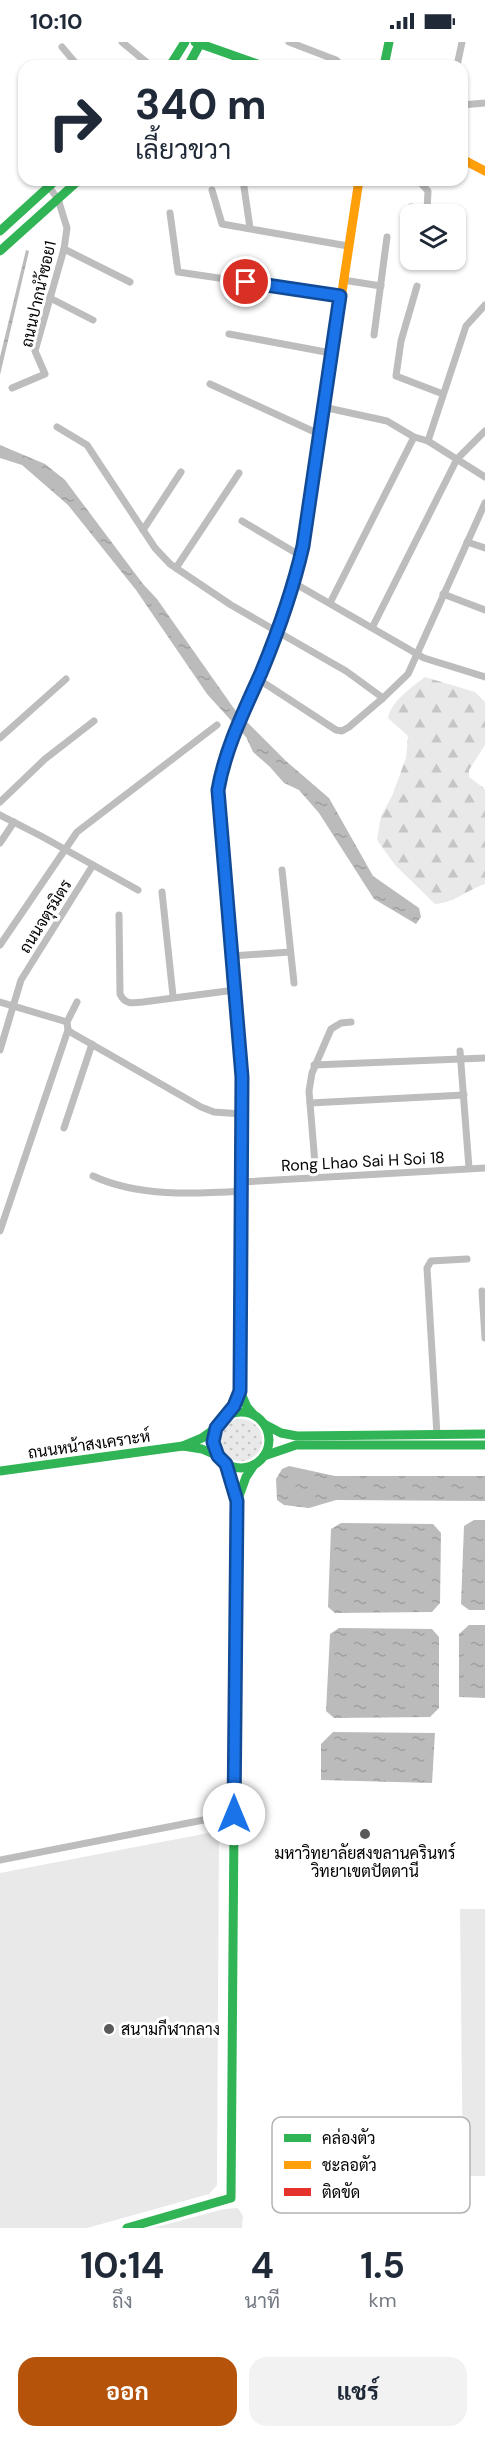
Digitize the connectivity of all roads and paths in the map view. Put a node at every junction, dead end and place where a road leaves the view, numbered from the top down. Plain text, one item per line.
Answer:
1 (122, 42) edge
2 (185, 42) edge
3 (289, 42) edge
4 (389, 42) edge
5 (462, 42) edge
6 (199, 43) edge
7 (62, 47) dead end
8 (73, 60) edge
9 (144, 60) edge
10 (174, 60) edge
11 (191, 60) edge
12 (246, 60) edge
13 (336, 60) edge
14 (385, 60) edge
15 (458, 60) edge
16 (485, 103) edge
17 (468, 104) edge
18 (468, 162) edge
19 (485, 171) edge
20 (49, 186) edge
21 (53, 186) edge
22 (72, 186) edge
23 (244, 186) edge
24 (358, 186) edge
25 (423, 186) edge
26 (212, 189) dead end
27 (58, 199) junction
28 (428, 204) edge
29 (170, 213) dead end
30 (250, 228) junction
31 (0, 231) edge
32 (387, 237) dead end
33 (348, 246) junction
34 (64, 249) junction
35 (0, 251) edge
36 (343, 280) junction
37 (130, 282) dead end
38 (381, 286) junction
39 (417, 286) dead end
40 (340, 296) junction
41 (48, 297) junction
42 (485, 305) edge
43 (93, 320) dead end
44 (229, 334) dead end
45 (374, 335) dead end
46 (331, 353) junction
47 (210, 384) dead end
48 (12, 388) dead end
49 (443, 394) junction
50 (323, 407) junction
51 (57, 427) dead end
52 (485, 431) edge
53 (319, 434) junction
54 (414, 437) junction
55 (428, 441) junction
56 (457, 459) junction
57 (181, 472) dead end
58 (239, 473) dead end
59 (485, 477) edge
60 (485, 503) edge
61 (242, 521) dead end
62 (143, 530) junction
63 (467, 542) junction
64 (485, 548) edge
65 (301, 556) junction
66 (176, 568) junction
67 (294, 583) junction
68 (443, 594) junction
69 (330, 603) junction
70 (485, 610) edge
71 (373, 626) junction
72 (277, 633) junction
73 (417, 654) junction
74 (485, 677) edge
75 (66, 679) dead end
76 (258, 679) junction
77 (383, 698) junction
78 (94, 721) dead end
79 (217, 725) dead end
80 (0, 738) edge
81 (0, 802) edge
82 (0, 815) edge
83 (14, 822) junction
84 (0, 843) edge
85 (64, 849) junction
86 (93, 865) junction
87 (282, 870) dead end
88 (138, 890) dead end
89 (162, 892) dead end
90 (119, 915) dead end
91 (0, 945) edge
92 (290, 952) junction
93 (232, 956) junction
94 (294, 983) dead end
95 (235, 990) junction
96 (173, 996) junction
97 (0, 1002) edge
98 (77, 1002) dead end
99 (13, 1006) junction
100 (351, 1022) dead end
101 (68, 1026) junction
102 (92, 1044) junction
103 (0, 1050) edge
104 (460, 1051) dead end
105 (485, 1058) edge
106 (461, 1059) junction
107 (314, 1065) junction
108 (464, 1095) junction
109 (310, 1103) junction
110 (242, 1114) junction
111 (64, 1128) dead end
112 (469, 1168) junction
113 (485, 1168) edge
114 (93, 1176) dead end
115 (316, 1176) junction
116 (243, 1187) junction
117 (0, 1231) edge
118 (467, 1259) dead end
119 (482, 1291) dead end
120 (485, 1338) edge
121 (240, 1391) junction
122 (227, 1417) junction
123 (261, 1421) junction
124 (216, 1428) junction
125 (485, 1434) edge
126 (437, 1435) junction
127 (485, 1445) edge
128 (183, 1446) junction
129 (218, 1456) junction
130 (264, 1456) junction
131 (226, 1464) junction
132 (255, 1465) junction
133 (0, 1471) edge
134 (237, 1501) junction
135 (234, 1814) junction
136 (0, 1860) edge
137 (127, 2228) edge

1 - 9 street
2 - 10 main road
3 - 13 street
4 - 14 main road
5 - 15 street
6 - 11 main road
6 - 12 main road
7 - 8 street
16 - 17 street
18 - 19 main road
20 - 31 main road
21 - 27 street, ถนนปากนำ้ซอย1
22 - 27 main road
23 - 30 street
24 - 33 main road
25 - 28 street
26 - 30 street
27 - 34 street, ถนนปากนำ้ซอย1
27 - 35 main road
29 - 40 street
30 - 33 street
32 - 38 street
33 - 36 main road
34 - 37 street
34 - 41 street, ถนนปากนำ้ซอย1
36 - 38 street
36 - 40 main road
38 - 45 street
39 - 49 street
40 - 46 main road
41 - 43 street
41 - 48 street, ถนนปากนำ้ซอย1
42 - 49 street
44 - 46 street
46 - 50 main road
47 - 53 street
49 - 55 street
50 - 53 main road
50 - 54 street
51 - 62 street
52 - 56 street
53 - 65 main road
54 - 55 street
54 - 69 street
55 - 56 street
56 - 59 street
56 - 71 street
57 - 62 street
58 - 66 street
60 - 63 street
61 - 65 street
62 - 66 street
63 - 64 street
63 - 68 street
65 - 67 main road
66 - 72 street
67 - 69 street
67 - 72 main road
68 - 70 street
68 - 73 street
69 - 71 street
71 - 73 street
72 - 76 main road
72 - 77 street
73 - 74 street
73 - 77 street
75 - 80 street
76 - 77 street
76 - 93 main road
78 - 81 street
79 - 85 street
82 - 83 street
83 - 84 street
83 - 85 street
85 - 86 street
85 - 91 street
86 - 88 street
86 - 99 street, ถนนจตุรมิตร
87 - 92 street
89 - 96 street
90 - 96 street
92 - 93 street
92 - 94 street
93 - 95 main road
95 - 96 street
95 - 110 main road
97 - 99 street
98 - 101 street
99 - 101 street
99 - 103 street, ถนนจตุรมิตร
100 - 107 street
101 - 102 street
101 - 117 street
102 - 110 street
102 - 111 street
104 - 106 street
105 - 106 street
106 - 107 street
106 - 108 street
107 - 109 street
108 - 109 street
108 - 112 street
109 - 115 street
110 - 116 main road
112 - 113 street, Rong Lhao Sai H Soi 18
112 - 115 street, Rong Lhao Sai H Soi 18
114 - 116 street, Rong Lhao Sai H Soi 18
115 - 116 street, Rong Lhao Sai H Soi 18
116 - 121 main road
118 - 126 street
119 - 120 street
121 - 122 main road
121 - 123 main road
122 - 123 main road
122 - 124 main road
123 - 126 main road
123 - 130 main road
124 - 128 main road, ถนนหน้าสงเคราะห์
124 - 129 main road
125 - 126 main road
127 - 130 main road
128 - 129 main road, ถนนหน้าสงเคราะห์
128 - 133 main road, ถนนหน้าสงเคราะห์
129 - 131 main road
130 - 132 main road
131 - 132 main road
131 - 134 main road
132 - 134 main road
134 - 135 main road
135 - 136 street
135 - 137 main road

